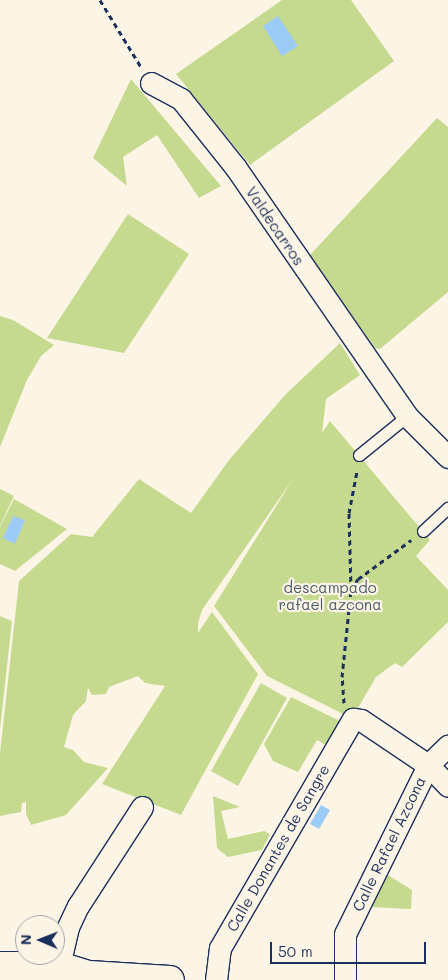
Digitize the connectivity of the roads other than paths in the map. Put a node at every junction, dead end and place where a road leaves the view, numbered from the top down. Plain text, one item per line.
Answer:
1 (151, 83) road end
2 (407, 416) junction
3 (359, 455) road end
4 (448, 457) edge
5 (448, 508) edge
6 (423, 531) road end
7 (448, 746) edge
8 (428, 765) junction
9 (448, 786) edge
10 (142, 807) dead end
11 (0, 966) edge
12 (75, 974) edge
13 (121, 979) edge
14 (170, 980) edge
15 (216, 980) edge
16 (345, 980) edge

1 - 2 street, Valdecarros
2 - 3 lane
2 - 4 street, Valdecarros
5 - 6 lane
7 - 8 street, Calle Rafael Azcona
8 - 9 street
8 - 15 street, Calle Donantes de Sangre
8 - 16 street, Calle Rafael Azcona
10 - 12 street
11 - 12 main road
12 - 13 main road
13 - 14 main road

